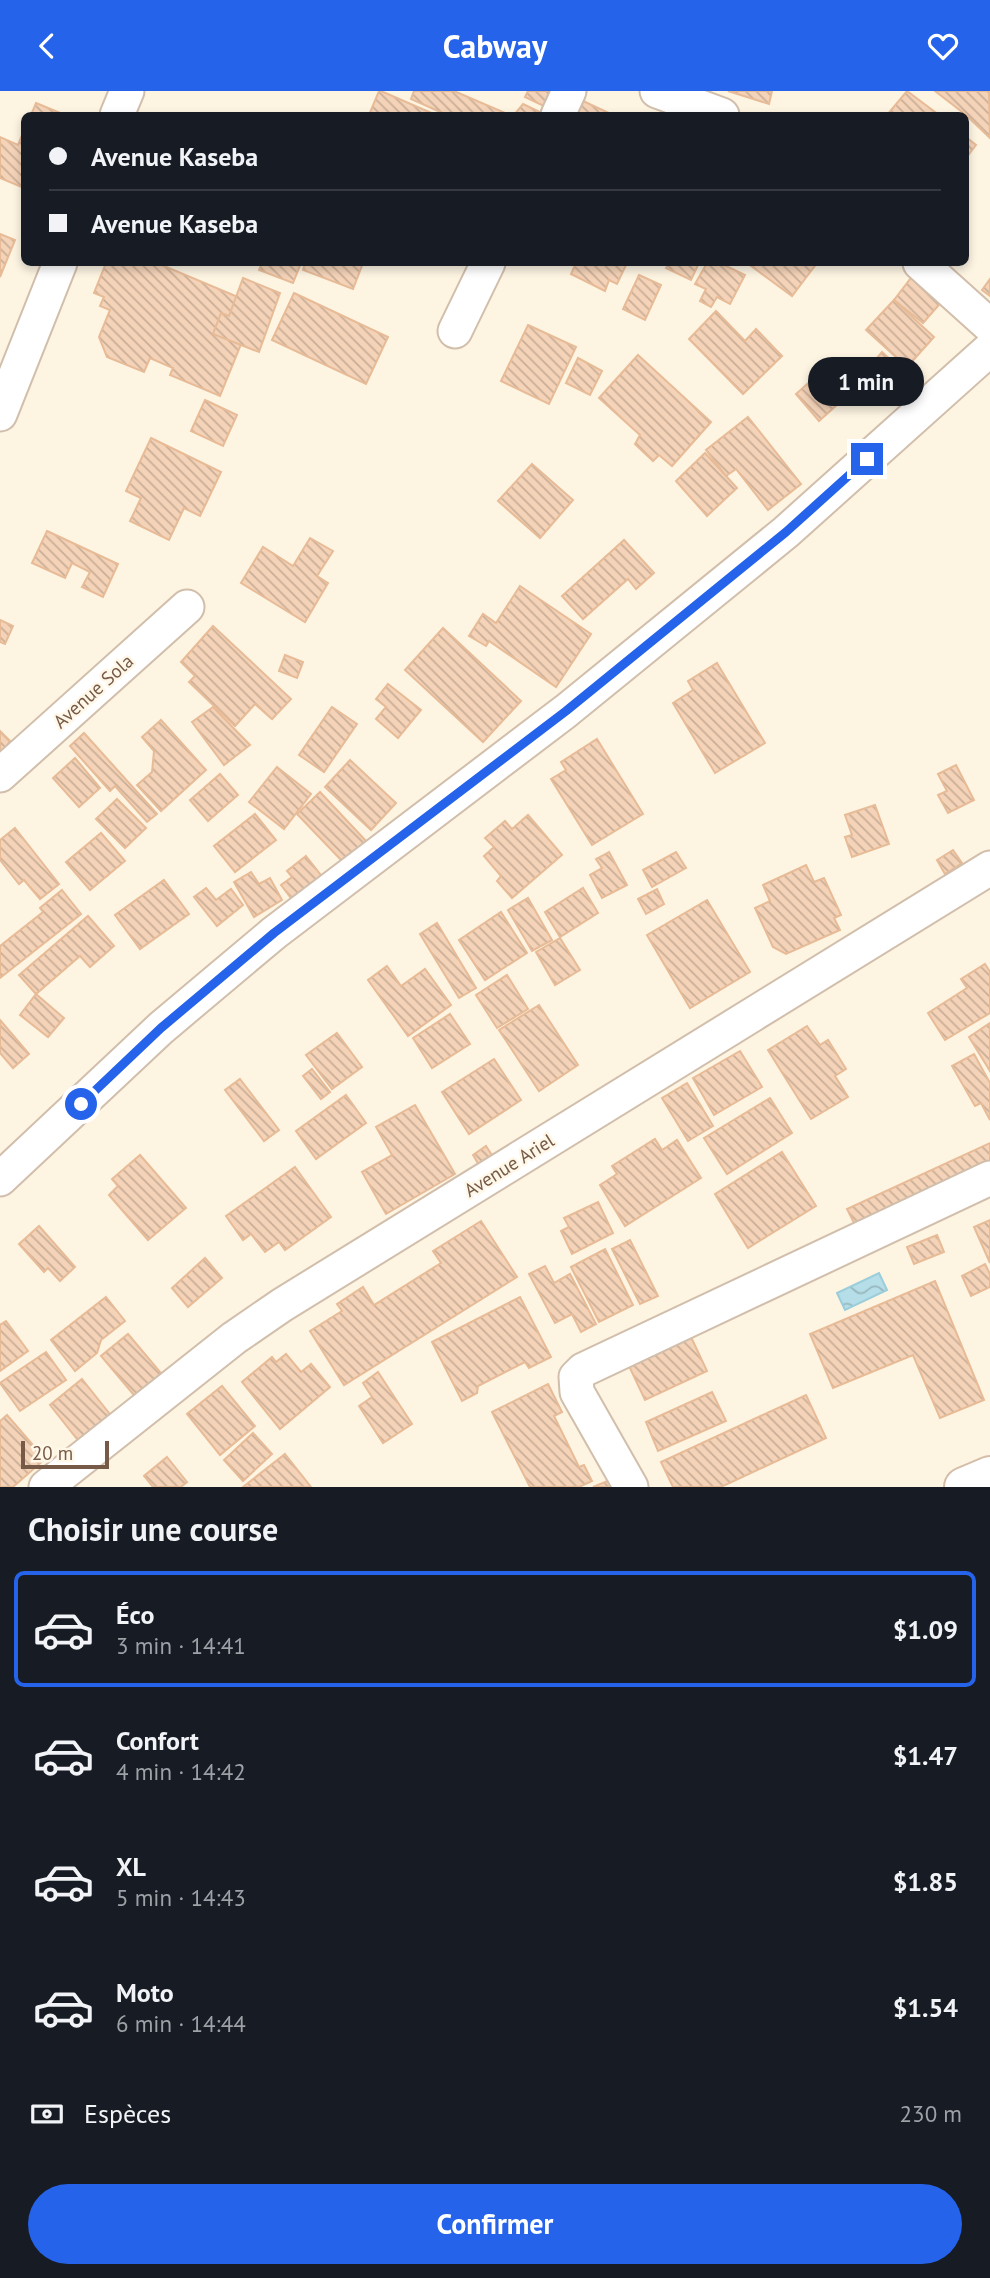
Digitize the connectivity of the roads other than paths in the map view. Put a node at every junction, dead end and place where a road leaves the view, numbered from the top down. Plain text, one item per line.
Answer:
1 (127, 91) edge
2 (569, 91) edge
3 (657, 91) edge
4 (118, 112) edge
5 (559, 112) edge
6 (714, 112) edge
7 (59, 266) edge
8 (487, 266) edge
9 (923, 266) edge
10 (990, 326) edge
11 (455, 331) dead end
12 (990, 349) edge
13 (0, 414) edge
14 (187, 607) dead end
15 (0, 775) edge
16 (990, 868) edge
17 (990, 1178) edge
18 (0, 1179) edge
19 (990, 1476) edge
20 (46, 1487) edge
21 (631, 1487) edge
22 (964, 1487) edge

1 - 4 street
2 - 5 street
3 - 6 street
7 - 13 street
8 - 11 street
9 - 10 street
12 - 18 street
14 - 15 street, Avenue Sola
16 - 20 street, Avenue Ariel
17 - 21 street
19 - 22 main road

